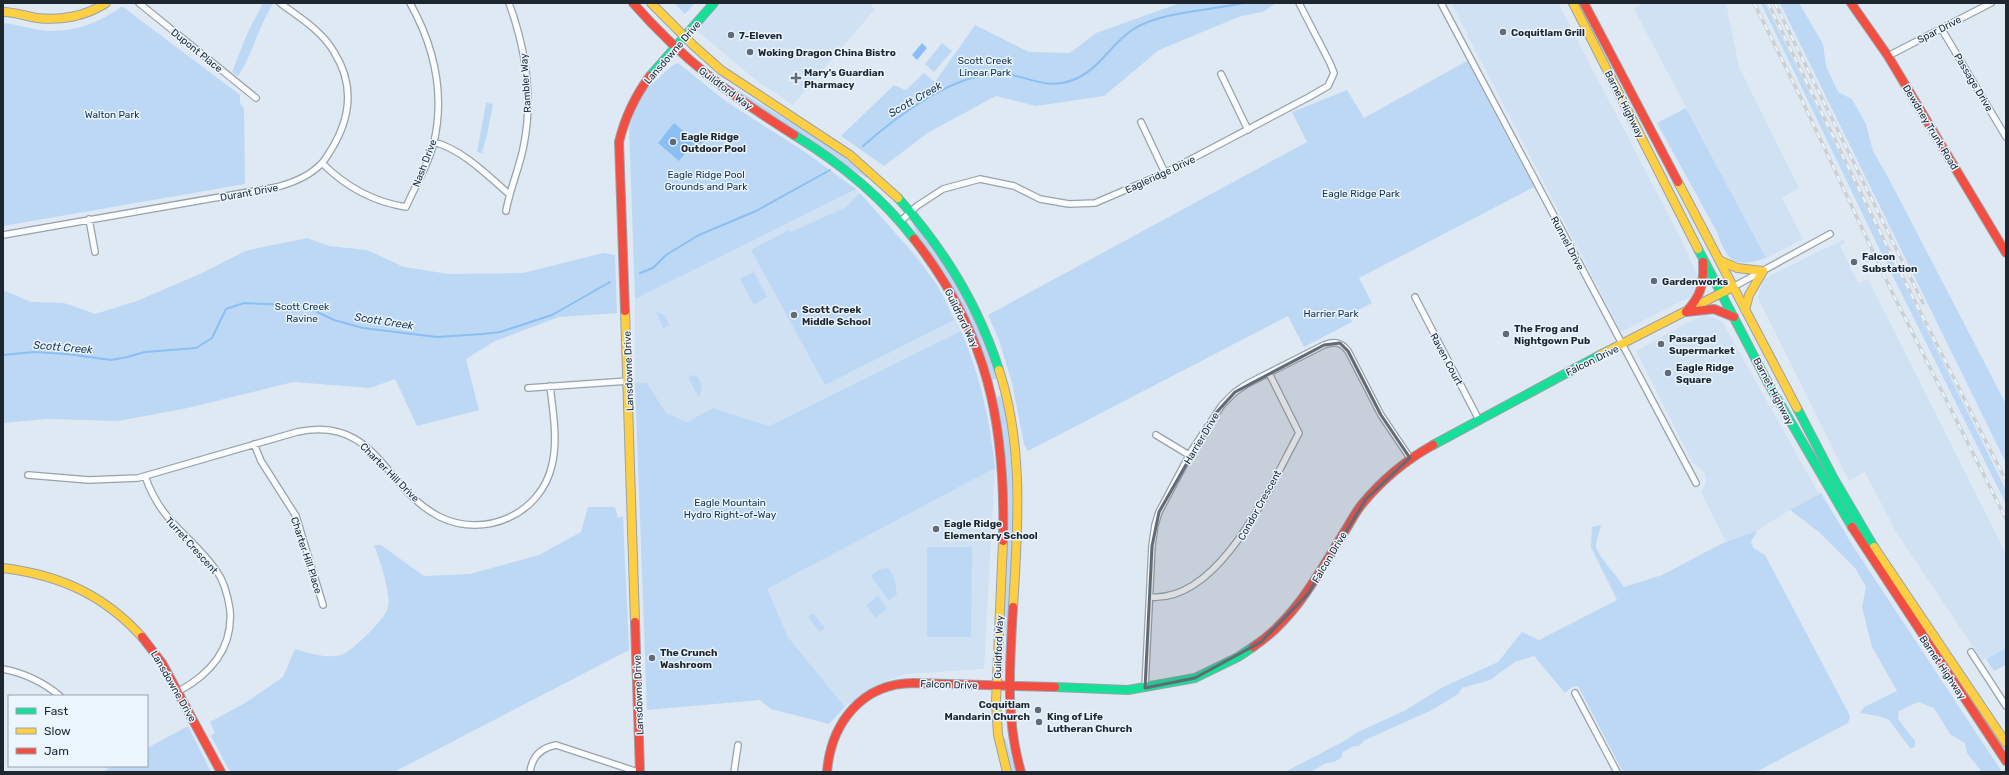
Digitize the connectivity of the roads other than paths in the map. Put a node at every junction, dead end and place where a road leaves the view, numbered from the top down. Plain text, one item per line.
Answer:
1 (106, 3) edge
2 (138, 3) edge
3 (280, 3) edge
4 (410, 3) edge
5 (508, 3) edge
6 (632, 3) edge
7 (651, 3) edge
8 (714, 3) edge
9 (1299, 3) edge
10 (1441, 3) edge
11 (1573, 3) edge
12 (1584, 3) edge
13 (1851, 3) edge
14 (1991, 3) edge
15 (3, 12) edge
16 (1941, 28) junction
17 (684, 37) junction
18 (675, 48) junction
19 (1888, 56) junction
20 (1220, 74) dead end
21 (256, 98) dead end
22 (1141, 122) dead end
23 (1248, 130) junction
24 (2006, 137) edge
25 (434, 142) junction
26 (322, 163) junction
27 (1165, 173) junction
28 (509, 194) junction
29 (506, 211) dead end
30 (910, 212) junction
31 (89, 219) junction
32 (901, 221) junction
33 (1830, 234) dead end
34 (3, 235) edge
35 (95, 252) dead end
36 (2006, 253) edge
37 (1703, 258) junction
38 (1719, 260) junction
39 (1763, 271) junction
40 (1733, 287) junction
41 (1722, 293) junction
42 (1415, 297) dead end
43 (1745, 310) junction
44 (1686, 312) junction
45 (1734, 317) junction
46 (1623, 346) junction
47 (1269, 373) junction
48 (628, 381) junction
49 (550, 386) junction
50 (528, 388) dead end
51 (1479, 420) junction
52 (1156, 435) dead end
53 (254, 444) junction
54 (1189, 456) junction
55 (1410, 458) junction
56 (28, 475) dead end
57 (145, 476) junction
58 (1696, 484) dead end
59 (3, 568) edge
60 (1151, 597) junction
61 (323, 605) dead end
62 (1971, 652) dead end
63 (3, 669) edge
64 (996, 686) junction
65 (1010, 686) junction
66 (1145, 688) junction
67 (179, 691) junction
68 (1575, 693) dead end
69 (59, 695) edge
70 (2006, 706) edge
71 (2006, 743) edge
72 (738, 745) dead end
73 (2006, 761) edge
74 (221, 772) edge
75 (530, 772) edge
76 (639, 772) edge
77 (734, 772) edge
78 (827, 772) edge
79 (1007, 772) edge
80 (1021, 772) edge
81 (1617, 772) edge

1 - 15 main road
2 - 21 street, Dupont Place
3 - 26 street, Durant Drive
4 - 25 street, Nash Drive
5 - 28 street, Rambler Way
6 - 18 main road, Guildford Way
7 - 17 main road, Guildford Way
8 - 17 main road, Lansdowne Drive
9 - 23 street, Eagleridge Drive
10 - 46 street, Runnel Drive
11 - 37 main road, Barnet Highway
12 - 38 main road, Barnet Highway
13 - 19 main road, Dewdney Trunk Road
14 - 16 street, Spar Drive
16 - 19 street, Spar Drive
16 - 24 street, Passage Drive
17 - 18 main road, Lansdowne Drive
17 - 30 main road, Guildford Way
18 - 32 main road, Guildford Way
18 - 48 main road, Lansdowne Drive
19 - 36 main road, Dewdney Trunk Road
20 - 23 street
22 - 27 street
23 - 27 street, Eagleridge Drive
25 - 26 street, Nash Drive
25 - 28 street
26 - 31 street, Durant Drive
27 - 30 street, Eagleridge Drive
28 - 29 street, Rambler Way
30 - 32 street, Eagleridge Drive
30 - 65 main road, Guildford Way
31 - 34 street, Durant Drive
31 - 35 street
32 - 64 main road, Guildford Way
33 - 39 street, Falcon Drive
37 - 41 main road, Barnet Highway
37 - 44 main road
38 - 39 main road
38 - 40 main road, Barnet Highway
39 - 40 street, Falcon Drive
39 - 43 main road
40 - 41 main road, Falcon Drive
40 - 43 main road, Barnet Highway
41 - 44 main road, Falcon Drive
41 - 45 main road, Barnet Highway
42 - 51 street, Raven Court
43 - 71 main road, Barnet Highway
44 - 45 main road
44 - 46 main road, Falcon Drive
45 - 73 main road, Barnet Highway
46 - 51 main road, Falcon Drive
46 - 58 street, Runnel Drive
47 - 54 street, Harrier Drive
47 - 55 street, Harrier Drive
47 - 60 street, Condor Crescent
48 - 49 street
48 - 76 main road, Lansdowne Drive
49 - 50 street
49 - 53 street, Charter Hill Drive
51 - 55 main road, Falcon Drive
52 - 54 street
53 - 57 street, Charter Hill Drive
53 - 61 street, Charter Hill Place
54 - 60 street, Harrier Drive
55 - 66 main road, Falcon Drive
56 - 57 street, Charter Hill Drive
57 - 67 street, Turret Crescent
59 - 67 main road, Lansdowne Drive
60 - 66 street, Harrier Drive
62 - 70 street
63 - 69 street
64 - 65 main road, Falcon Drive
64 - 78 main road, Falcon Drive
64 - 79 main road, Guildford Way
65 - 66 main road, Falcon Drive
65 - 80 main road, Guildford Way
67 - 74 main road, Lansdowne Drive
68 - 81 street
72 - 77 street
75 - 76 street

